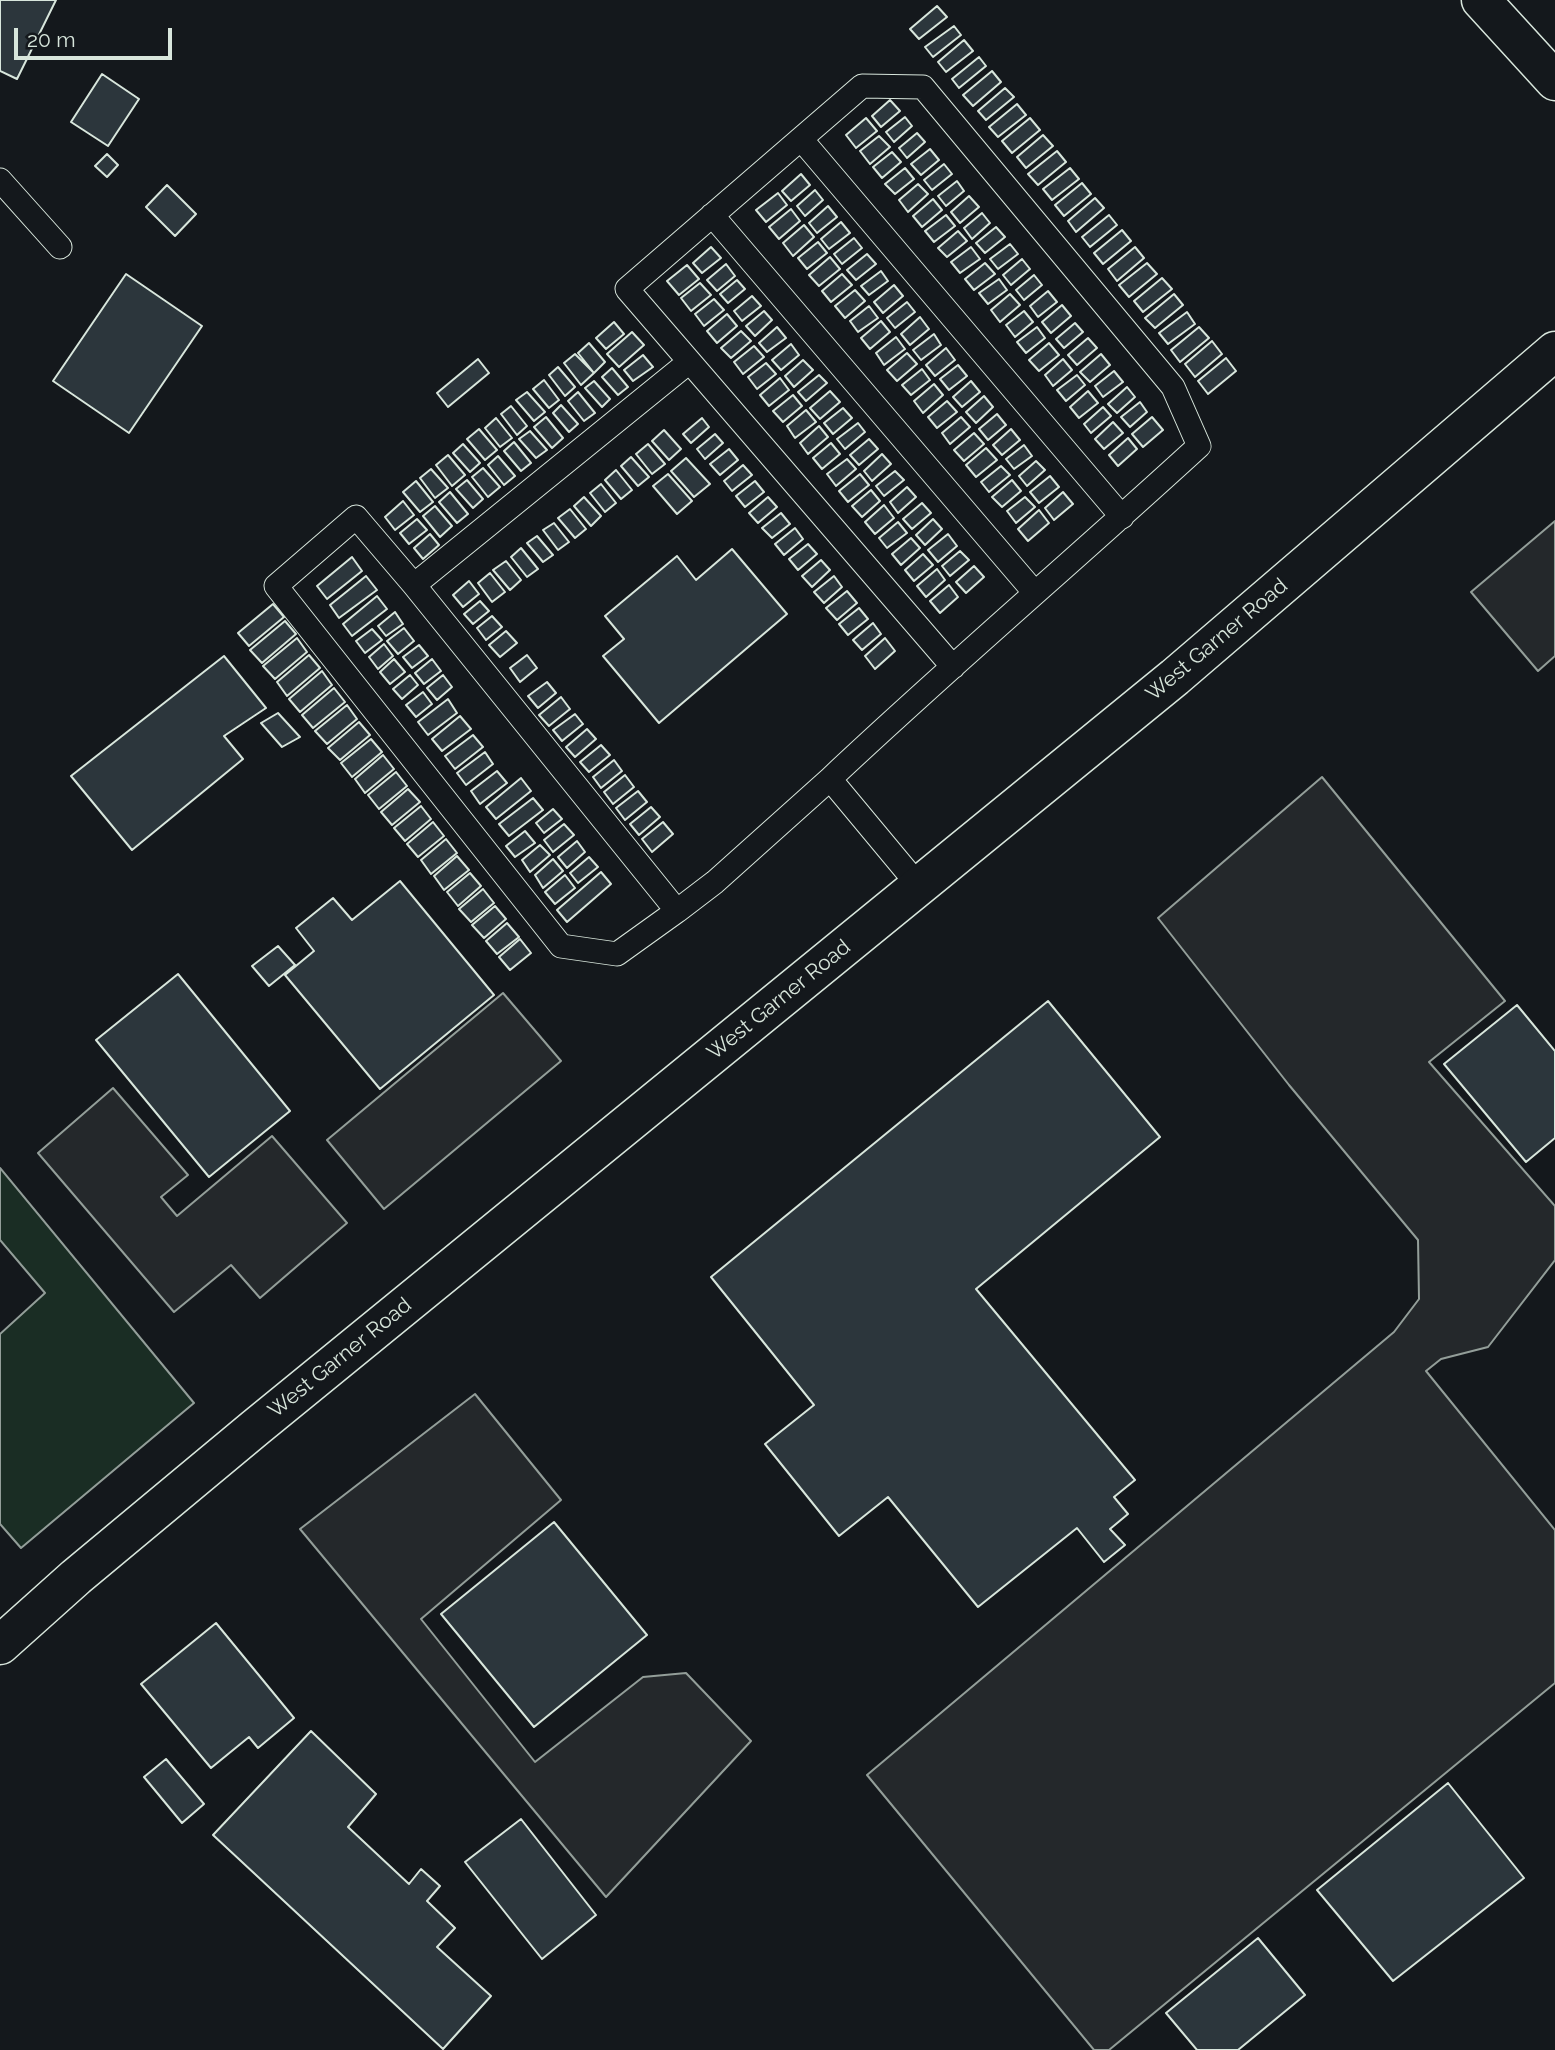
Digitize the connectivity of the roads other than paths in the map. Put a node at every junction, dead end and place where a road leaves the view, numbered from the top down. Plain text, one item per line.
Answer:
1 (1481, 0) edge
2 (1555, 81) edge
3 (801, 139) junction
4 (0, 180) edge
5 (712, 215) junction
6 (60, 247) dead end
7 (1555, 351) edge
8 (689, 362) junction
9 (1122, 517) junction
10 (414, 585) junction
11 (1035, 593) junction
12 (953, 667) junction
13 (830, 779) junction
14 (919, 886) junction
15 (677, 911) junction
16 (0, 1645) edge

1 - 2 main road
3 - 5 lane
3 - 9 lane
3 - 9 lane
4 - 6 lane
5 - 8 lane
5 - 11 lane
7 - 14 main road, West Garner Road
8 - 10 lane
8 - 12 lane
9 - 11 lane
10 - 15 lane
10 - 15 lane
11 - 12 lane
12 - 13 lane
13 - 14 lane
13 - 15 lane
14 - 16 main road, West Garner Road

